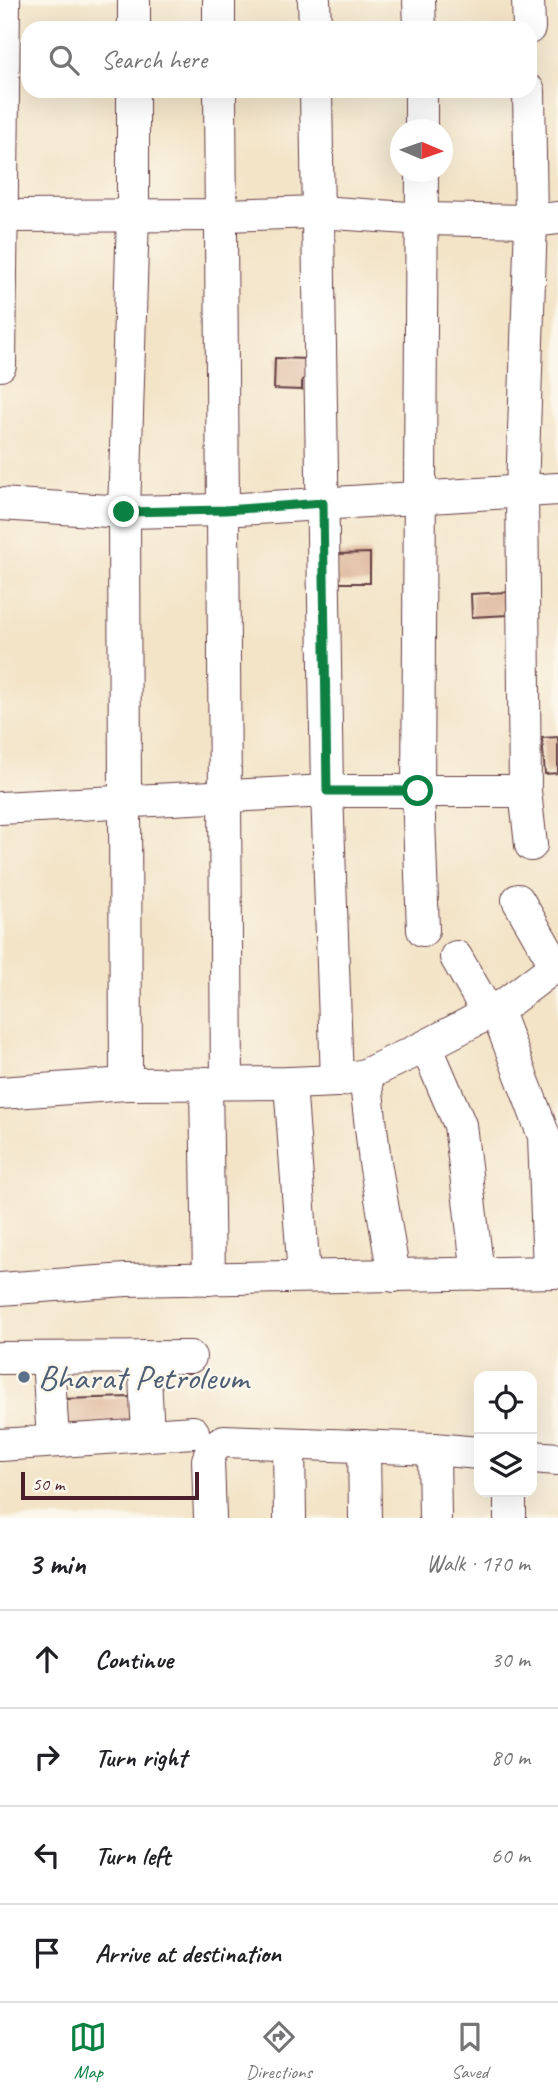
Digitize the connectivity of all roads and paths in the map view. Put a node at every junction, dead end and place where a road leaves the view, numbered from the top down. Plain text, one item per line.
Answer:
1 (4, 0) edge
2 (134, 0) edge
3 (219, 0) edge
4 (314, 0) edge
5 (419, 0) edge
6 (528, 0) edge
7 (134, 21) edge
8 (219, 21) edge
9 (315, 21) edge
10 (420, 21) edge
11 (529, 21) edge
12 (133, 98) edge
13 (220, 98) edge
14 (316, 98) edge
15 (421, 98) edge
16 (530, 98) edge
17 (421, 119) edge
18 (422, 182) edge
19 (319, 212) junction
20 (132, 215) junction
21 (222, 215) junction
22 (3, 216) junction
23 (423, 219) junction
24 (545, 219) edge
25 (0, 365) edge
26 (558, 489) edge
27 (522, 491) junction
28 (419, 497) junction
29 (323, 503) junction
30 (0, 504) edge
31 (225, 510) junction
32 (124, 512) junction
33 (327, 791) junction
34 (418, 791) junction
35 (525, 791) junction
36 (227, 797) junction
37 (125, 800) junction
38 (0, 808) edge
39 (531, 845) dead end
40 (518, 900) dead end
41 (423, 930) dead end
42 (456, 957) dead end
43 (557, 965) edge
44 (492, 1011) junction
45 (426, 1046) junction
46 (351, 1078) junction
47 (217, 1083) junction
48 (290, 1083) junction
49 (126, 1084) junction
50 (0, 1093) edge
51 (553, 1272) edge
52 (478, 1274) junction
53 (304, 1276) junction
54 (394, 1276) junction
55 (209, 1279) junction
56 (0, 1289) edge
57 (144, 1357) junction
58 (190, 1357) dead end
59 (0, 1358) edge
60 (48, 1358) junction
61 (193, 1432) dead end
62 (148, 1435) junction
63 (52, 1441) junction
64 (289, 1444) junction
65 (0, 1445) edge
66 (364, 1446) junction
67 (434, 1449) junction
68 (474, 1453) edge
69 (537, 1457) edge
70 (558, 1459) edge
71 (510, 1497) edge
72 (210, 1518) edge
73 (290, 1518) edge
74 (365, 1518) edge
75 (435, 1518) edge
76 (510, 1518) edge

1 - 22 street
2 - 7 street
3 - 8 street
4 - 9 street
5 - 10 street
6 - 11 street
12 - 20 street
13 - 21 street
14 - 19 street
15 - 17 street
16 - 24 street
18 - 23 street
19 - 21 street
19 - 23 street
19 - 29 street
20 - 21 street
20 - 22 street
20 - 32 street
21 - 31 street
22 - 25 street
23 - 24 street
23 - 28 street
24 - 27 street
26 - 27 street
27 - 28 street
27 - 35 street
28 - 29 street
28 - 34 street
29 - 31 street
29 - 33 street
30 - 32 street
31 - 32 street
31 - 36 street
32 - 37 street
33 - 34 street
33 - 36 street
33 - 46 street
34 - 35 street
34 - 41 street
35 - 39 street
36 - 37 street
36 - 47 street
37 - 38 street
37 - 49 street
40 - 43 street
42 - 44 street
43 - 44 street
44 - 45 street
44 - 51 street
45 - 46 street
45 - 52 street
46 - 48 street
46 - 54 street
47 - 48 street
47 - 49 street
47 - 55 street
48 - 53 street
49 - 50 street
51 - 52 street
52 - 54 street
53 - 54 street
53 - 55 street
55 - 56 street
57 - 58 street
57 - 60 street
57 - 62 street
59 - 60 street
60 - 63 street
61 - 62 street
62 - 63 street
63 - 65 street
64 - 66 street
64 - 72 street
64 - 73 street
66 - 67 street
66 - 74 street
67 - 68 street
67 - 75 street
69 - 70 street
71 - 76 street

